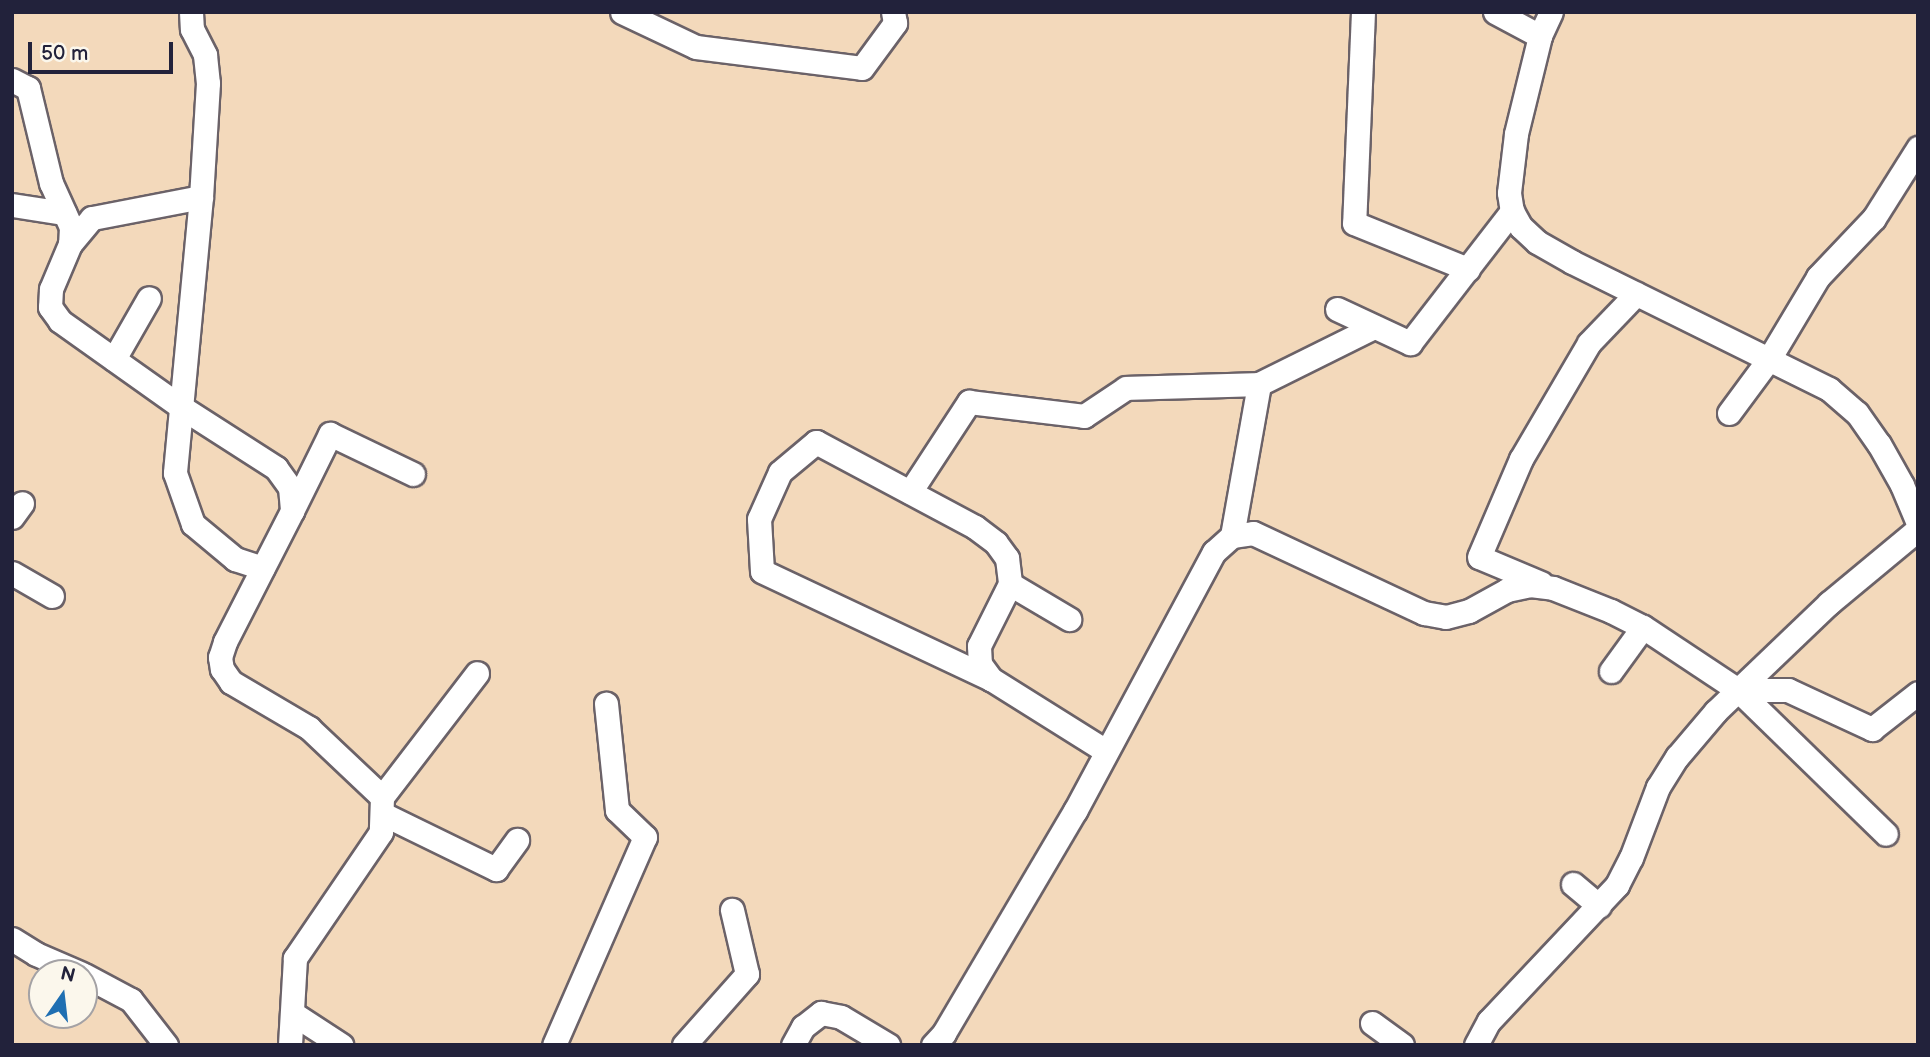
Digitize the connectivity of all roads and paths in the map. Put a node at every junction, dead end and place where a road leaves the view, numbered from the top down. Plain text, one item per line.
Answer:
1 (191, 12) edge
2 (622, 12) edge
3 (893, 12) edge
4 (1363, 12) edge
5 (1495, 12) edge
6 (1551, 12) edge
7 (1540, 36) junction
8 (12, 80) edge
9 (1918, 148) edge
10 (201, 197) junction
11 (12, 205) edge
12 (1512, 211) junction
13 (64, 213) junction
14 (70, 244) junction
15 (1468, 270) junction
16 (1636, 294) junction
17 (149, 298) dead end
18 (1336, 309) dead end
19 (1374, 327) junction
20 (114, 359) junction
21 (1769, 359) junction
22 (1259, 384) junction
23 (181, 407) junction
24 (1729, 413) dead end
25 (414, 474) dead end
26 (910, 492) junction
27 (292, 510) junction
28 (1918, 523) edge
29 (1918, 529) edge
30 (1232, 536) junction
31 (263, 568) junction
32 (12, 573) edge
33 (1010, 584) junction
34 (1553, 588) junction
35 (52, 596) dead end
36 (1069, 619) dead end
37 (1643, 627) junction
38 (1611, 671) dead end
39 (477, 673) dead end
40 (991, 679) junction
41 (1738, 690) junction
42 (1918, 693) edge
43 (606, 704) dead end
44 (1107, 751) junction
45 (382, 805) junction
46 (1886, 834) dead end
47 (517, 840) dead end
48 (1573, 884) dead end
49 (1599, 906) junction
50 (732, 910) dead end
51 (12, 939) edge
52 (48, 959) edge
53 (98, 981) edge
54 (292, 1013) junction
55 (1372, 1023) dead end
56 (938, 1041) edge
57 (166, 1045) edge
58 (290, 1045) edge
59 (341, 1045) edge
60 (554, 1045) edge
61 (684, 1045) edge
62 (793, 1045) edge
63 (888, 1045) edge
64 (1402, 1045) edge
65 (1476, 1045) edge

1 - 10 street
2 - 3 street
4 - 15 street
5 - 7 street
6 - 7 street
7 - 12 street
8 - 13 street
9 - 21 street
10 - 14 street
10 - 23 street
11 - 13 street
12 - 15 street
12 - 16 street
13 - 14 street
14 - 20 street
15 - 19 street
16 - 21 street
16 - 34 street
17 - 20 street
18 - 19 street
19 - 22 street
20 - 23 street
21 - 24 street
21 - 28 street
22 - 26 street
22 - 30 street
23 - 27 street
23 - 31 street
25 - 27 street
26 - 33 street
26 - 40 street
27 - 31 street
29 - 41 street
30 - 34 street
30 - 44 street
31 - 45 street
32 - 35 street
33 - 36 street
33 - 40 street
34 - 37 street
37 - 38 street
37 - 41 street
39 - 45 street
40 - 44 street
41 - 42 street
41 - 46 street
41 - 49 street
43 - 60 street
44 - 56 street
45 - 47 street
45 - 54 street
48 - 49 street
49 - 65 street
50 - 61 street
51 - 52 street
53 - 57 street
54 - 58 street
54 - 59 street
55 - 64 street
62 - 63 street

